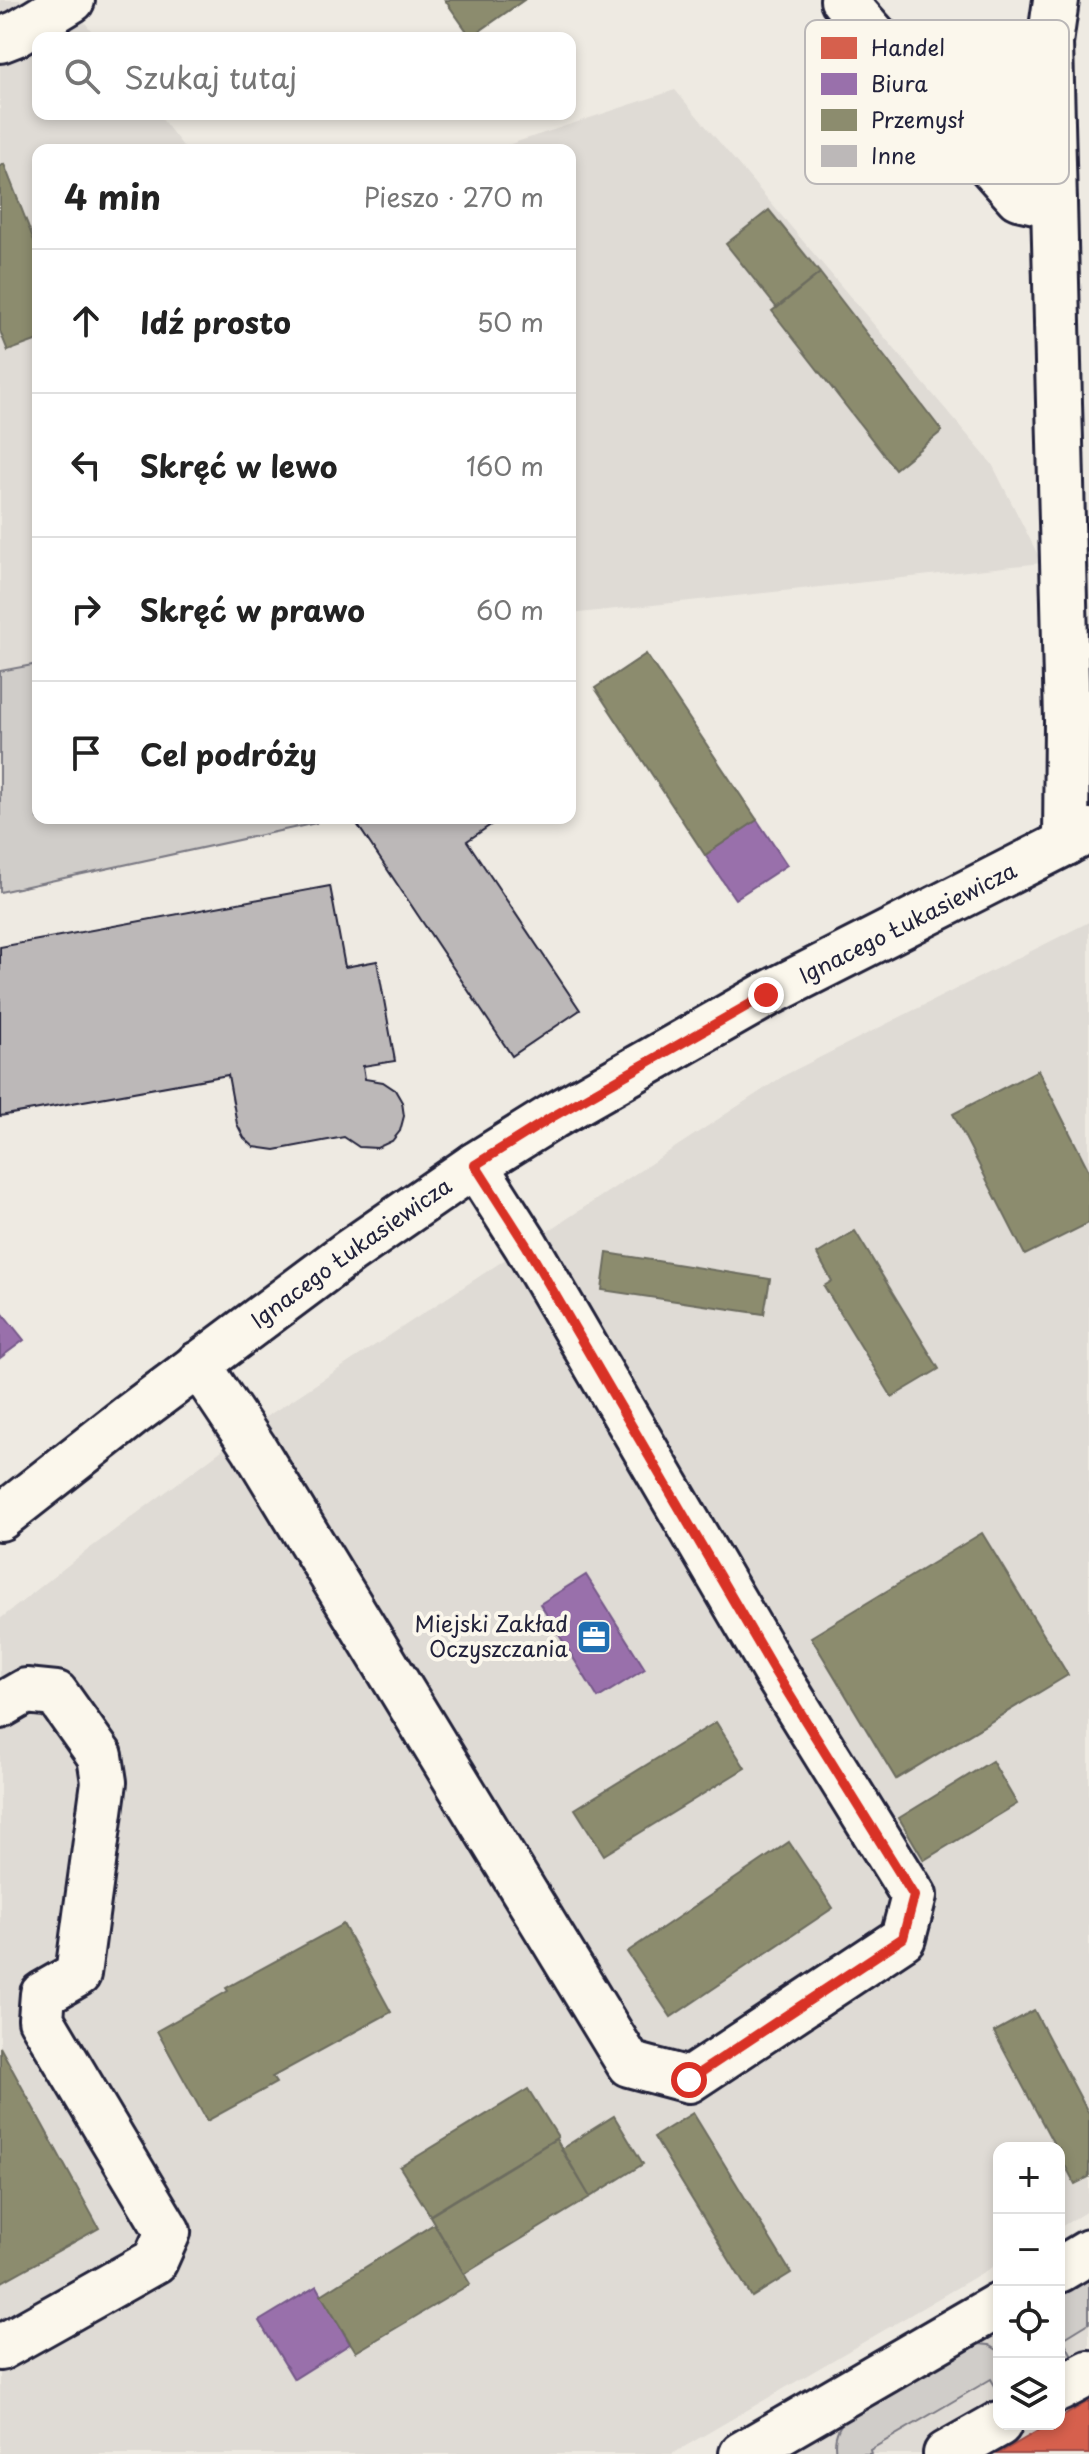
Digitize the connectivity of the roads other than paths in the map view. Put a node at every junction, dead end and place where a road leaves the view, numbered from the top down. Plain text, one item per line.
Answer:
1 (72, 0) edge
2 (843, 0) edge
3 (1056, 0) edge
4 (861, 20) edge
5 (1053, 20) edge
6 (0, 40) edge
7 (1006, 184) edge
8 (1054, 184) edge
9 (1054, 202) junction
10 (1078, 837) edge
11 (475, 1165) junction
12 (198, 1364) junction
13 (0, 1518) edge
14 (0, 1706) edge
15 (1089, 2252) edge
16 (1065, 2266) edge
17 (993, 2310) edge
18 (0, 2348) edge
19 (1089, 2373) edge
20 (1065, 2386) edge
21 (993, 2427) edge
22 (790, 2442) edge
23 (742, 2454) edge
24 (946, 2454) edge

1 - 6 street
2 - 4 street
3 - 5 street, Ignacego Łukasiewicza
7 - 9 street
8 - 9 street, Ignacego Łukasiewicza
9 - 10 street, Ignacego Łukasiewicza
10 - 11 street, Ignacego Łukasiewicza
11 - 12 street, Ignacego Łukasiewicza
11 - 12 street
12 - 13 street, Ignacego Łukasiewicza
14 - 18 street
15 - 16 street
17 - 22 street
19 - 20 street
21 - 24 street
22 - 23 street

